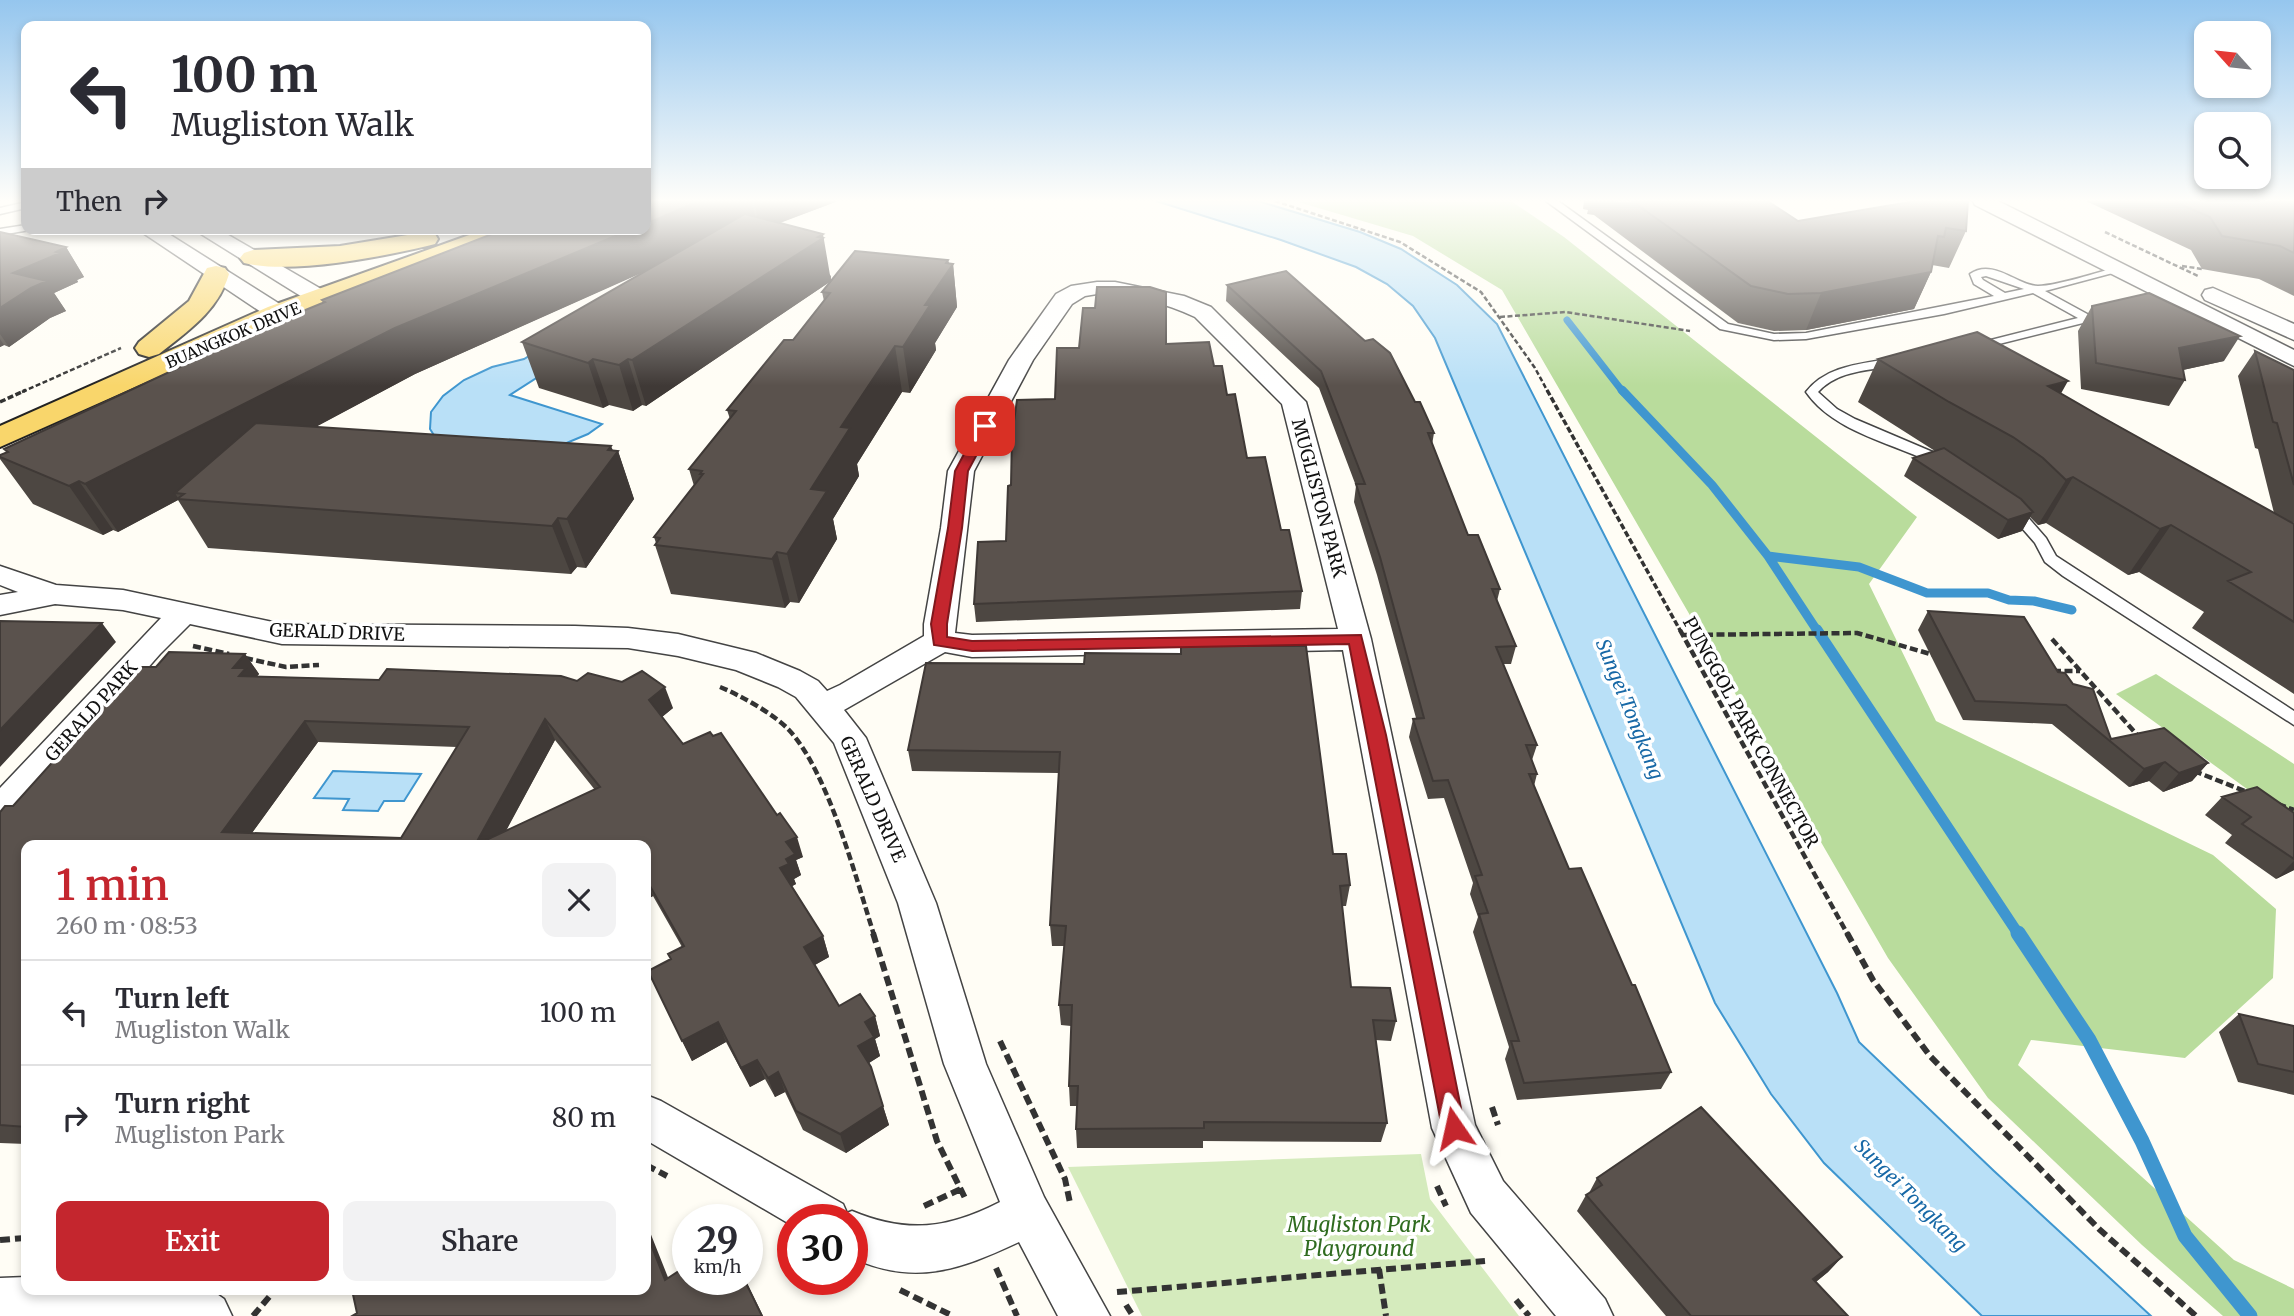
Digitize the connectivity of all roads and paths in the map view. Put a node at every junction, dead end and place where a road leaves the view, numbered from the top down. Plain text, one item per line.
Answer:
1 (198, 262) edge
2 (260, 262) edge
3 (373, 262) edge
4 (402, 262) edge
5 (1433, 262) edge
6 (1635, 262) edge
7 (2104, 262) edge
8 (2145, 262) edge
9 (2170, 262) edge
10 (2178, 266) junction
11 (2202, 269) dead end
12 (2119, 270) junction
13 (216, 274) junction
14 (2202, 277) dead end
15 (2032, 290) junction
16 (309, 291) junction
17 (2003, 297) junction
18 (268, 307) junction
19 (2115, 312) edge
20 (2088, 319) junction
21 (2294, 333) edge
22 (139, 346) junction
23 (1959, 350) edge
24 (2294, 359) edge
25 (1904, 360) edge
26 (0, 402) edge
27 (0, 418) edge
28 (0, 438) edge
29 (1952, 468) edge
30 (1995, 497) edge
31 (0, 575) edge
32 (53, 594) junction
33 (0, 606) edge
34 (184, 613) junction
35 (1682, 635) junction
36 (1356, 639) junction
37 (2052, 639) dead end
38 (940, 641) junction
39 (149, 647) junction
40 (1947, 659) edge
41 (326, 664) dead end
42 (2048, 671) edge
43 (2080, 671) junction
44 (712, 684) dead end
45 (824, 705) junction
46 (2294, 719) edge
47 (2142, 739) edge
48 (2182, 766) edge
49 (2257, 796) edge
50 (2269, 800) edge
51 (2294, 810) edge
52 (0, 811) edge
53 (994, 1028) dead end
54 (651, 1119) edge
55 (799, 1204) edge
56 (1050, 1211) junction
57 (983, 1236) junction
58 (21, 1238) edge
59 (0, 1240) edge
60 (868, 1243) edge
61 (1485, 1261) dead end
62 (1379, 1269) junction
63 (271, 1295) edge
64 (1098, 1298) edge
65 (191, 1301) edge
66 (0, 1303) edge
67 (254, 1316) edge
68 (1017, 1316) edge
69 (1386, 1316) edge
70 (1588, 1316) edge
71 (2196, 1316) edge

1 - 13 street
2 - 16 street
3 - 16 main road, BUANGKOK DRIVE
4 - 16 main road, BUANGKOK DRIVE
5 - 35 path, PUNGGOL PARK CONNECTOR
6 - 17 lane
7 - 12 street
8 - 21 street
9 - 10 path
10 - 11 path
10 - 14 path
12 - 15 lane
12 - 24 street
13 - 18 street
13 - 22 main road
15 - 17 lane
15 - 17 lane
15 - 20 lane
16 - 18 main road, BUANGKOK DRIVE
18 - 22 main road, BUANGKOK DRIVE
18 - 28 main road, BUANGKOK DRIVE
19 - 20 lane
20 - 23 lane
22 - 26 path
22 - 27 main road, BUANGKOK DRIVE
25 - 29 lane
30 - 46 lane
31 - 32 street, GERALD DRIVE
32 - 33 street, GERALD DRIVE
32 - 34 street, GERALD DRIVE
34 - 39 street, GERALD PARK
34 - 45 street, GERALD DRIVE
35 - 40 path
35 - 71 path, PUNGGOL PARK CONNECTOR
36 - 38 street
36 - 38 street, MUGLISTON PARK
36 - 70 street, MUGLISTON PARK
37 - 43 path
38 - 45 street
39 - 41 path
39 - 52 street, GERALD PARK
42 - 43 path
43 - 47 path
44 - 57 path
45 - 56 street, GERALD DRIVE
48 - 49 path
50 - 51 path
53 - 56 path
54 - 55 street
56 - 57 street
56 - 64 street, GERALD DRIVE
57 - 60 street
57 - 68 path
58 - 59 path
61 - 62 path
62 - 64 path
62 - 69 path
63 - 67 path
65 - 66 street

